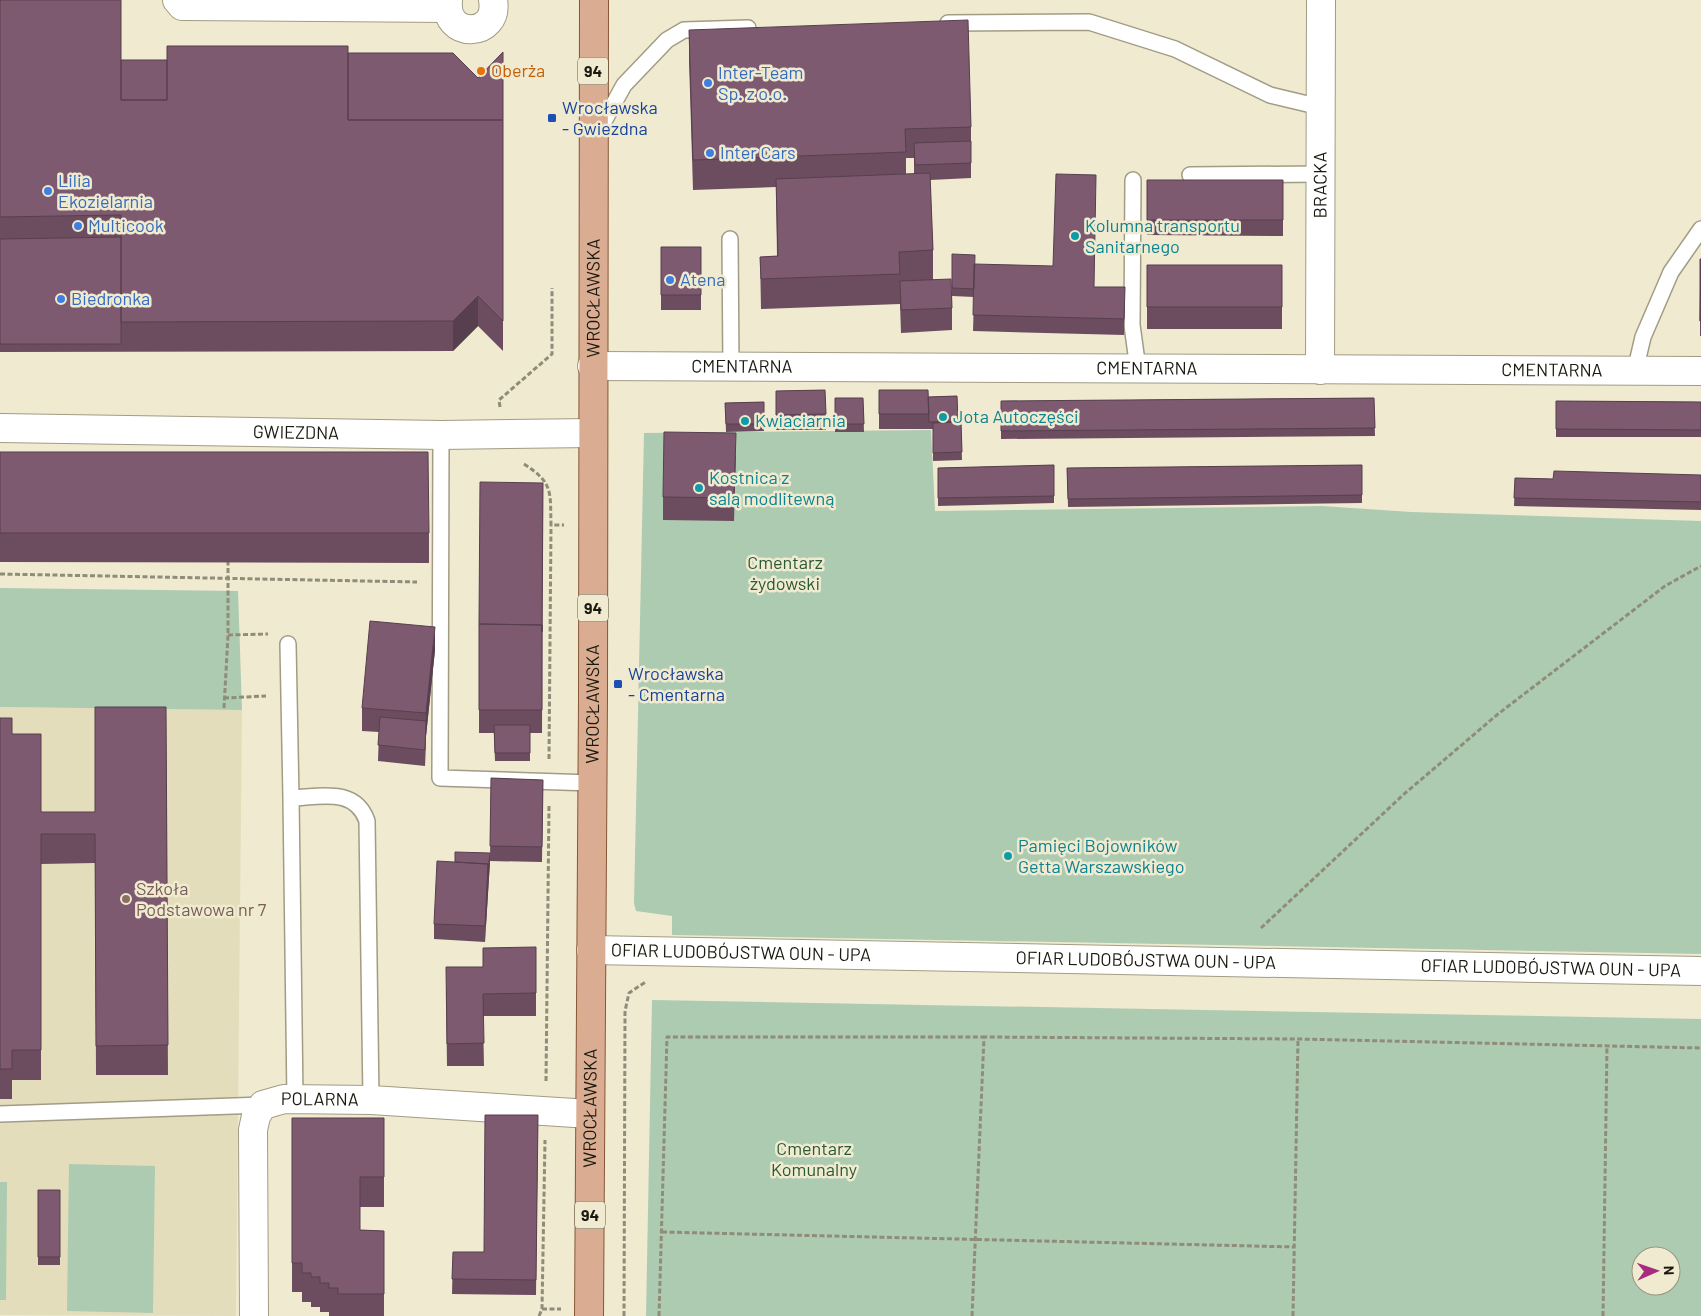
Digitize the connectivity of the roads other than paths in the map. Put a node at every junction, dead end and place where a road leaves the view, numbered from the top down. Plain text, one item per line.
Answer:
1 (177, 0) edge
2 (493, 0) edge
3 (594, 0) edge
4 (1321, 0) edge
5 (448, 4) edge
6 (929, 23) edge
7 (762, 28) edge
8 (1320, 107) junction
9 (593, 143) junction
10 (1320, 174) junction
11 (1190, 175) dead end
12 (1133, 180) dead end
13 (1701, 229) edge
14 (730, 239) dead end
15 (592, 366) junction
16 (731, 368) junction
17 (1138, 369) junction
18 (1320, 370) junction
19 (1635, 371) junction
20 (1701, 371) edge
21 (0, 428) edge
22 (593, 433) junction
23 (441, 435) junction
24 (288, 644) road end
25 (592, 784) junction
26 (291, 798) junction
27 (591, 950) junction
28 (1701, 971) edge
29 (295, 1099) junction
30 (372, 1100) junction
31 (263, 1104) junction
32 (0, 1114) edge
33 (590, 1114) junction
34 (254, 1316) edge
35 (589, 1316) edge

1 - 5 street
2 - 5 street
3 - 9 main road, WROCŁAWSKA / 94
4 - 8 street, BRACKA
6 - 8 lane
7 - 9 lane
8 - 10 street, BRACKA
9 - 15 main road, WROCŁAWSKA / 94
10 - 11 lane
10 - 18 street, BRACKA
12 - 17 lane
13 - 19 lane
14 - 16 lane
15 - 16 street, CMENTARNA
15 - 22 main road, WROCŁAWSKA / 94
16 - 17 street, CMENTARNA
17 - 18 street, CMENTARNA
18 - 19 street, CMENTARNA
19 - 20 street, CMENTARNA
21 - 23 street, GWIEZDNA
22 - 23 street, GWIEZDNA
22 - 25 main road, WROCŁAWSKA / 94
23 - 25 lane
24 - 26 lane
25 - 27 main road, WROCŁAWSKA / 94
26 - 29 lane
26 - 30 lane
27 - 28 street, OFIAR LUDOBÓJSTWA OUN - UPA
27 - 33 main road, WROCŁAWSKA / 94
29 - 30 street, POLARNA
29 - 31 street, POLARNA
30 - 33 street, POLARNA
31 - 32 lane
31 - 34 street, POLARNA
33 - 35 main road, WROCŁAWSKA / 94

